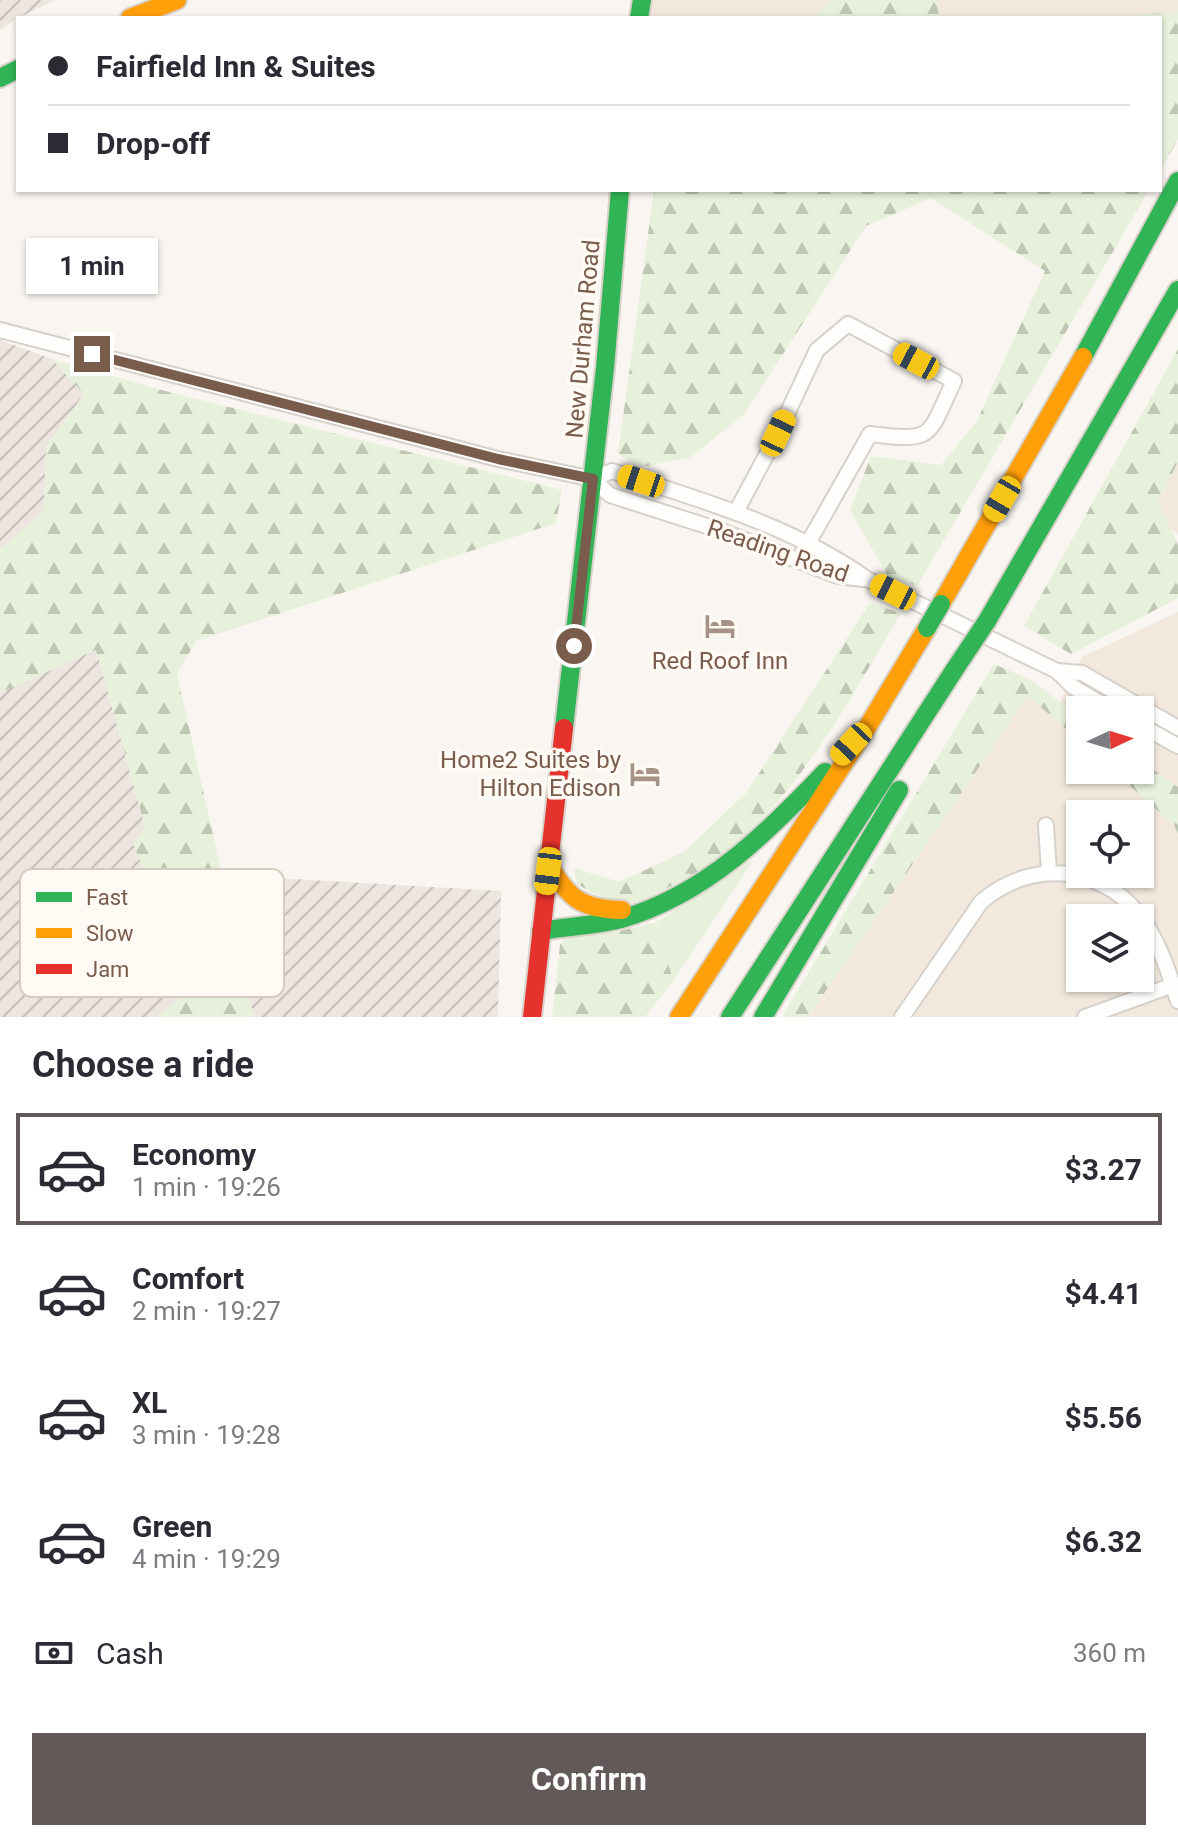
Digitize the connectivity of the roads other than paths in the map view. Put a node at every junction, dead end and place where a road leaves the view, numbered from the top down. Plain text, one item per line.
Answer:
1 (176, 0) edge
2 (135, 16) edge
3 (1178, 181) edge
4 (620, 192) edge
5 (1178, 290) edge
6 (0, 330) edge
7 (593, 479) junction
8 (736, 512) junction
9 (807, 542) junction
10 (798, 561) junction
11 (867, 579) junction
12 (1057, 671) junction
13 (941, 693) junction
14 (1088, 696) edge
15 (868, 726) junction
16 (1178, 728) edge
17 (1154, 733) edge
18 (1178, 746) edge
19 (1046, 825) dead end
20 (549, 865) junction
21 (1049, 872) junction
22 (645, 910) junction
23 (541, 931) junction
24 (1173, 985) junction
25 (1178, 1001) edge
26 (532, 1017) edge
27 (679, 1017) edge
28 (730, 1017) edge
29 (763, 1017) edge
30 (902, 1017) edge
31 (1085, 1017) edge

1 - 2 main road
3 - 15 main road, bridge
4 - 7 main road, New Durham Road
5 - 13 main road, bridge
6 - 7 street
7 - 8 street, Reading Road
7 - 10 street, Reading Road
7 - 20 main road, New Durham Road
8 - 9 street, Reading Road
8 - 9 street
9 - 10 street
9 - 11 street, Reading Road
10 - 11 street, Reading Road
11 - 12 street
12 - 14 street
12 - 16 street
13 - 28 main road
13 - 29 main road
15 - 22 main road
15 - 27 main road
17 - 18 street
19 - 21 street
20 - 22 main road
20 - 23 main road, New Durham Road
21 - 24 street
21 - 30 street
22 - 23 main road
23 - 26 main road, New Durham Road
24 - 25 street
24 - 31 street

